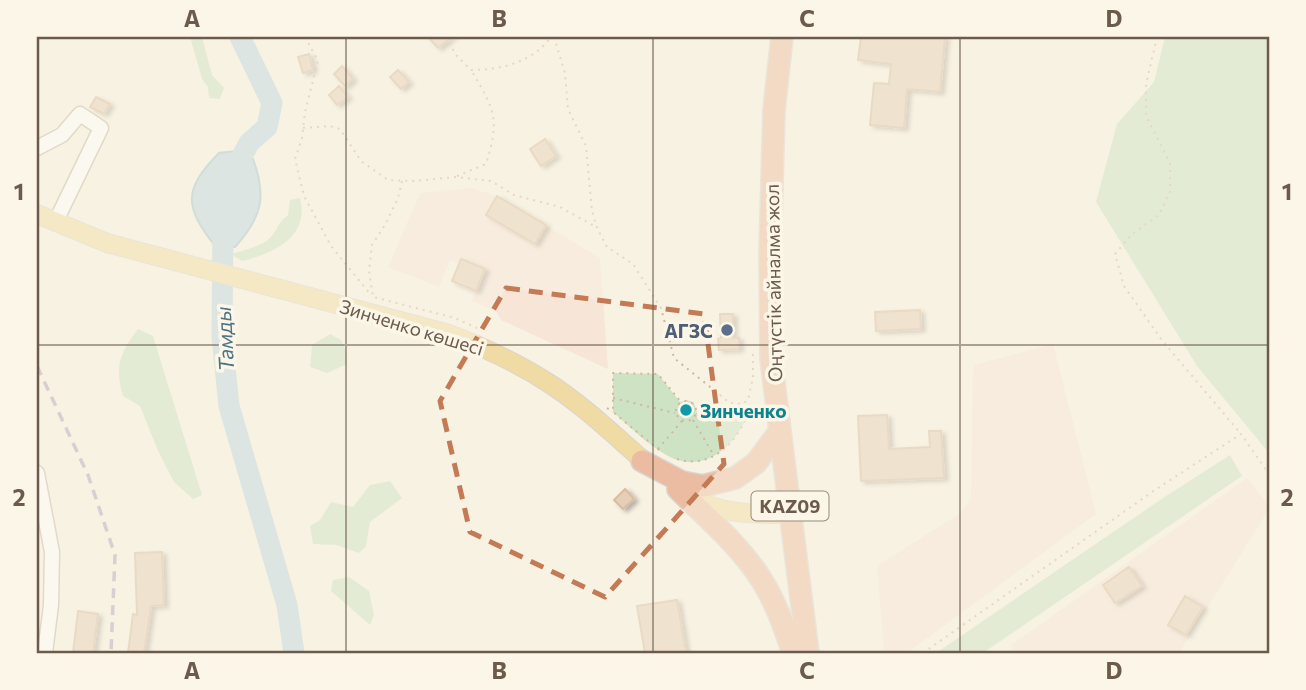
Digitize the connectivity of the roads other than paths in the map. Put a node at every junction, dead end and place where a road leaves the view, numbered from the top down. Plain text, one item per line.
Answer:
1 (782, 37) edge
2 (37, 148) edge
3 (37, 214) edge
4 (55, 223) junction
5 (779, 432) junction
6 (650, 455) junction
7 (37, 473) edge
8 (678, 489) junction
9 (791, 514) junction
10 (45, 653) edge
11 (793, 653) edge
12 (808, 653) edge

1 - 5 highway, Оңтүстік айналма жол / KAZ09
2 - 4 lane
3 - 4 main road, Зинченко көшесі
4 - 6 main road, Зинченко көшесі
5 - 6 highway
5 - 9 highway, Оңтүстік айналма жол / KAZ09
6 - 8 main road, Зинченко көшесі
7 - 10 lane
8 - 9 main road, Зинченко көшесі
8 - 11 highway
9 - 12 highway, Оңтүстік айналма жол / KAZ09

